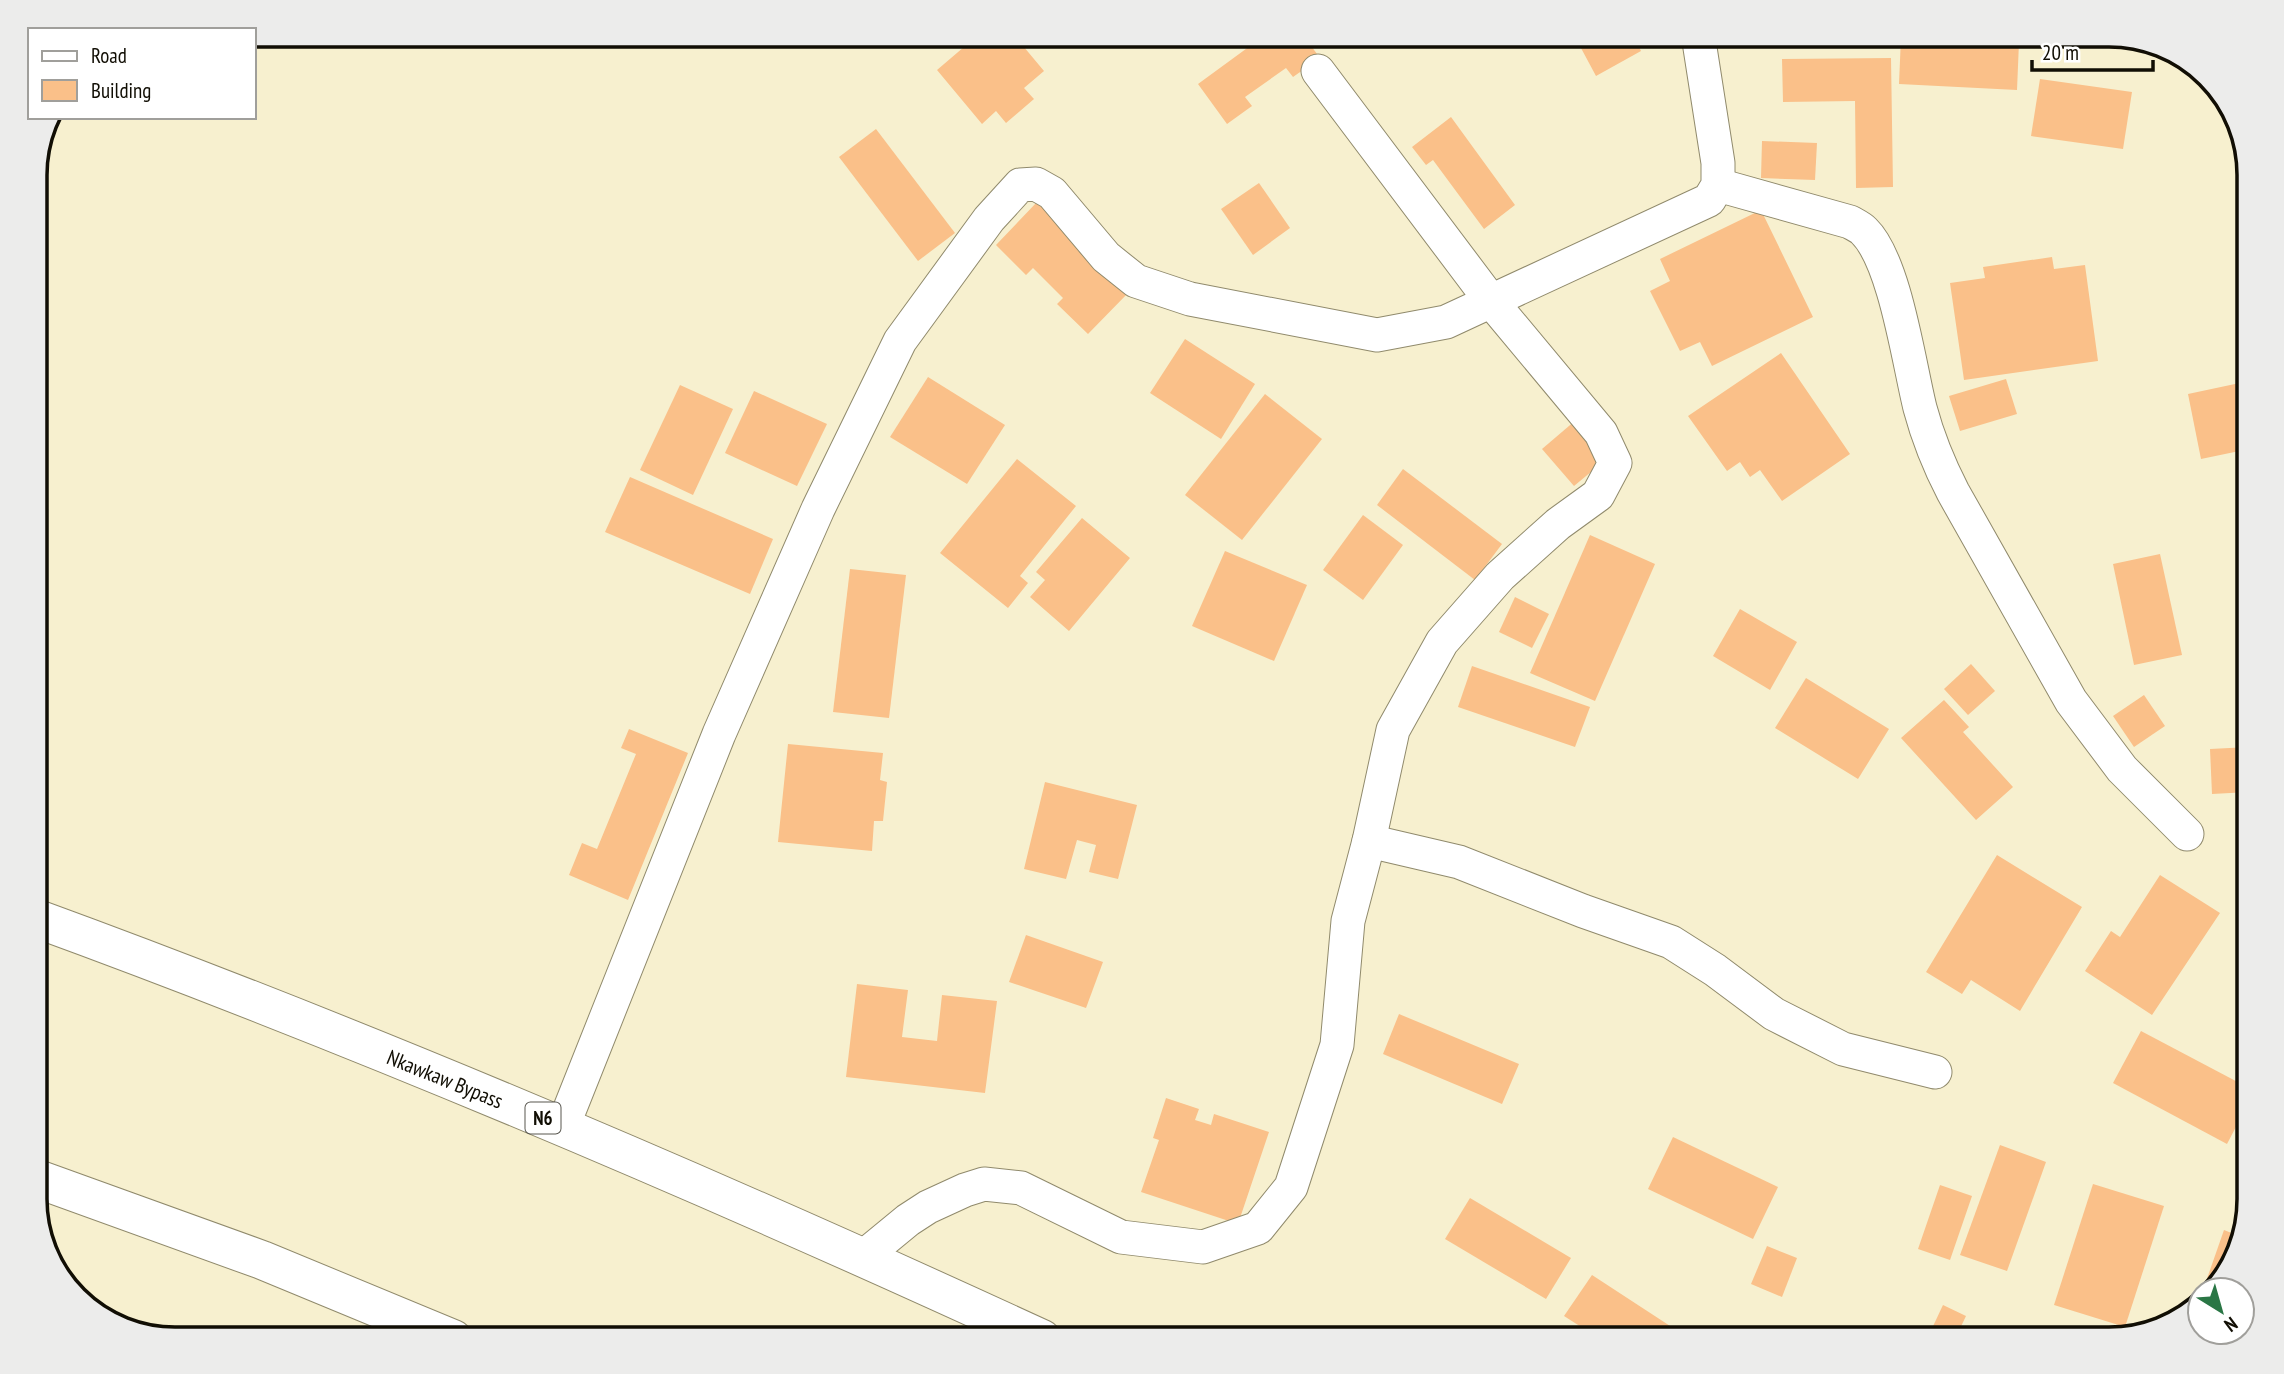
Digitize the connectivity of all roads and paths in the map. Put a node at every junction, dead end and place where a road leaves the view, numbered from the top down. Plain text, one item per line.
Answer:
1 (1700, 47) edge
2 (1318, 71) dead end
3 (1718, 185) junction
4 (1491, 300) junction
5 (2186, 834) dead end
6 (1369, 841) junction
7 (48, 923) edge
8 (1935, 1072) dead end
9 (563, 1126) junction
10 (48, 1183) edge
11 (863, 1256) junction
12 (424, 1327) edge
13 (1016, 1327) edge

1 - 3 street
2 - 4 street
3 - 4 street
3 - 5 street
4 - 6 street
4 - 9 street
6 - 8 street
6 - 11 street
7 - 9 highway, Nkawkaw Bypass / N6
9 - 11 highway, Nkawkaw Bypass / N6
10 - 12 highway
11 - 13 highway, Nkawkaw Bypass / N6

